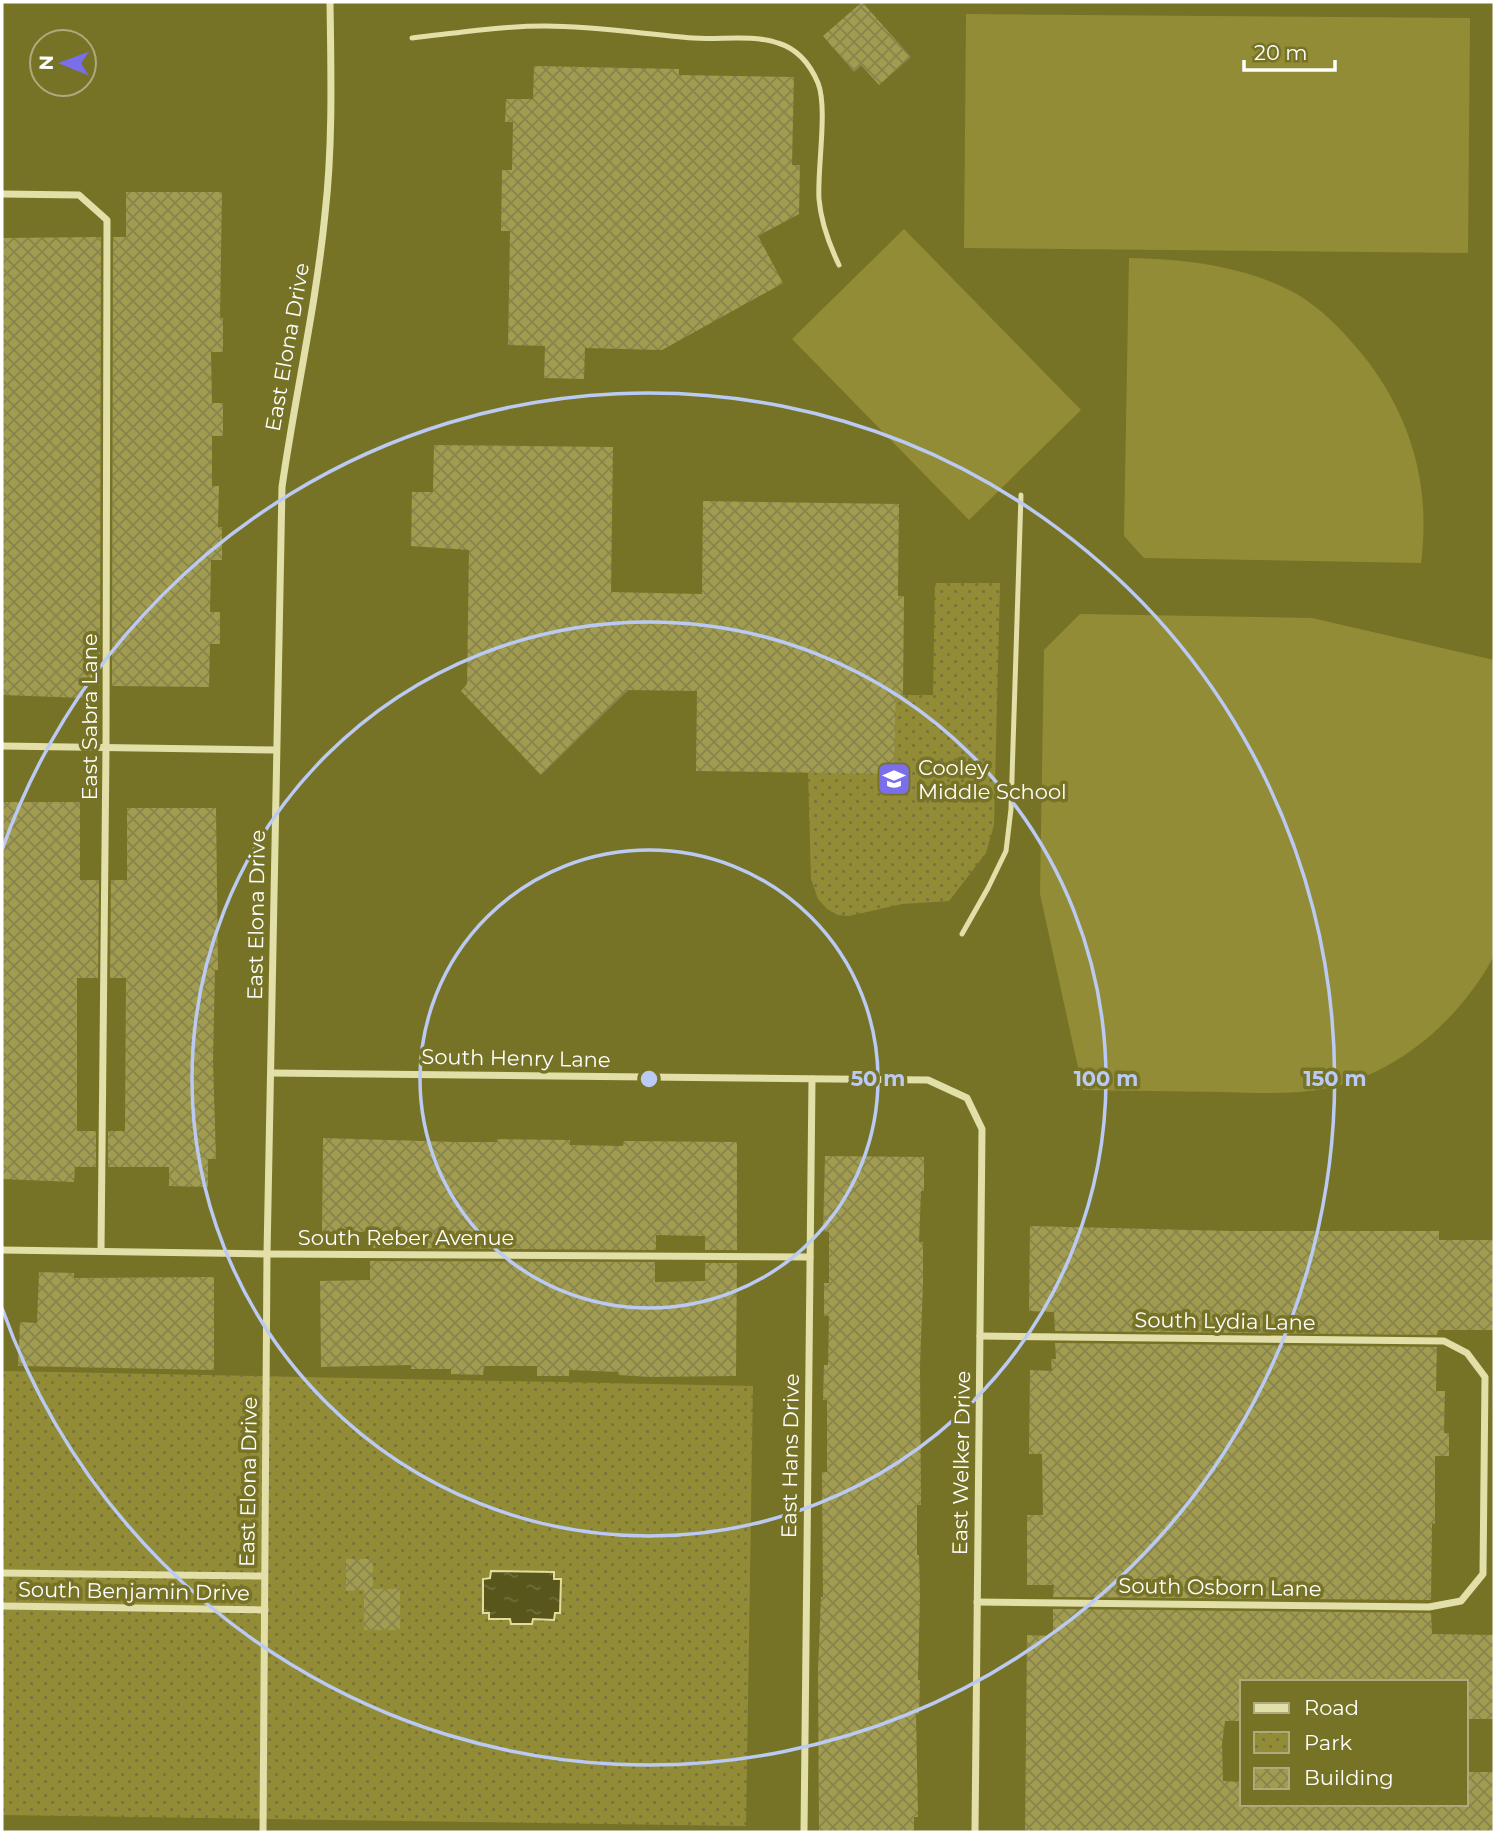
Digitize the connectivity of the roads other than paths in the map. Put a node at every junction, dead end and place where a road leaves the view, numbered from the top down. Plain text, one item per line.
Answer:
1 (330, 2) edge
2 (412, 38) dead end
3 (2, 194) edge
4 (839, 265) dead end
5 (1021, 495) dead end
6 (2, 746) edge
7 (106, 747) junction
8 (276, 750) junction
9 (962, 934) dead end
10 (272, 1073) junction
11 (812, 1079) junction
12 (967, 1098) joint
13 (2, 1250) edge
14 (101, 1251) junction
15 (267, 1254) junction
16 (810, 1257) junction
17 (980, 1336) junction
18 (2, 1573) edge
19 (264, 1576) junction
20 (1461, 1601) joint
21 (977, 1602) junction
22 (2, 1606) edge
23 (265, 1611) junction
24 (264, 1832) edge
25 (804, 1832) edge
26 (975, 1832) edge

1 - 8 street, East Elona Drive
2 - 4 lane
3 - 7 street, East Sabra Lane
5 - 9 lane
6 - 7 street
7 - 8 street
7 - 14 street, East Sabra Lane
8 - 10 street, East Elona Drive
10 - 11 street, South Henry Lane
10 - 15 street, East Elona Drive
11 - 12 street, South Henry Lane
11 - 16 street, East Hans Drive
12 - 17 street, East Welker Drive
13 - 14 street, South Reber Avenue
14 - 15 street, South Reber Avenue
15 - 16 street, South Reber Avenue
15 - 19 street, East Elona Drive
16 - 25 street, East Hans Drive
17 - 20 street, South Lydia Lane
17 - 21 street, East Welker Drive
18 - 19 street, South Benjamin Drive
19 - 23 street, East Elona Drive
20 - 21 street, South Osborn Lane
21 - 26 street, East Welker Drive
22 - 23 street, South Benjamin Drive
23 - 24 street, East Elona Drive

